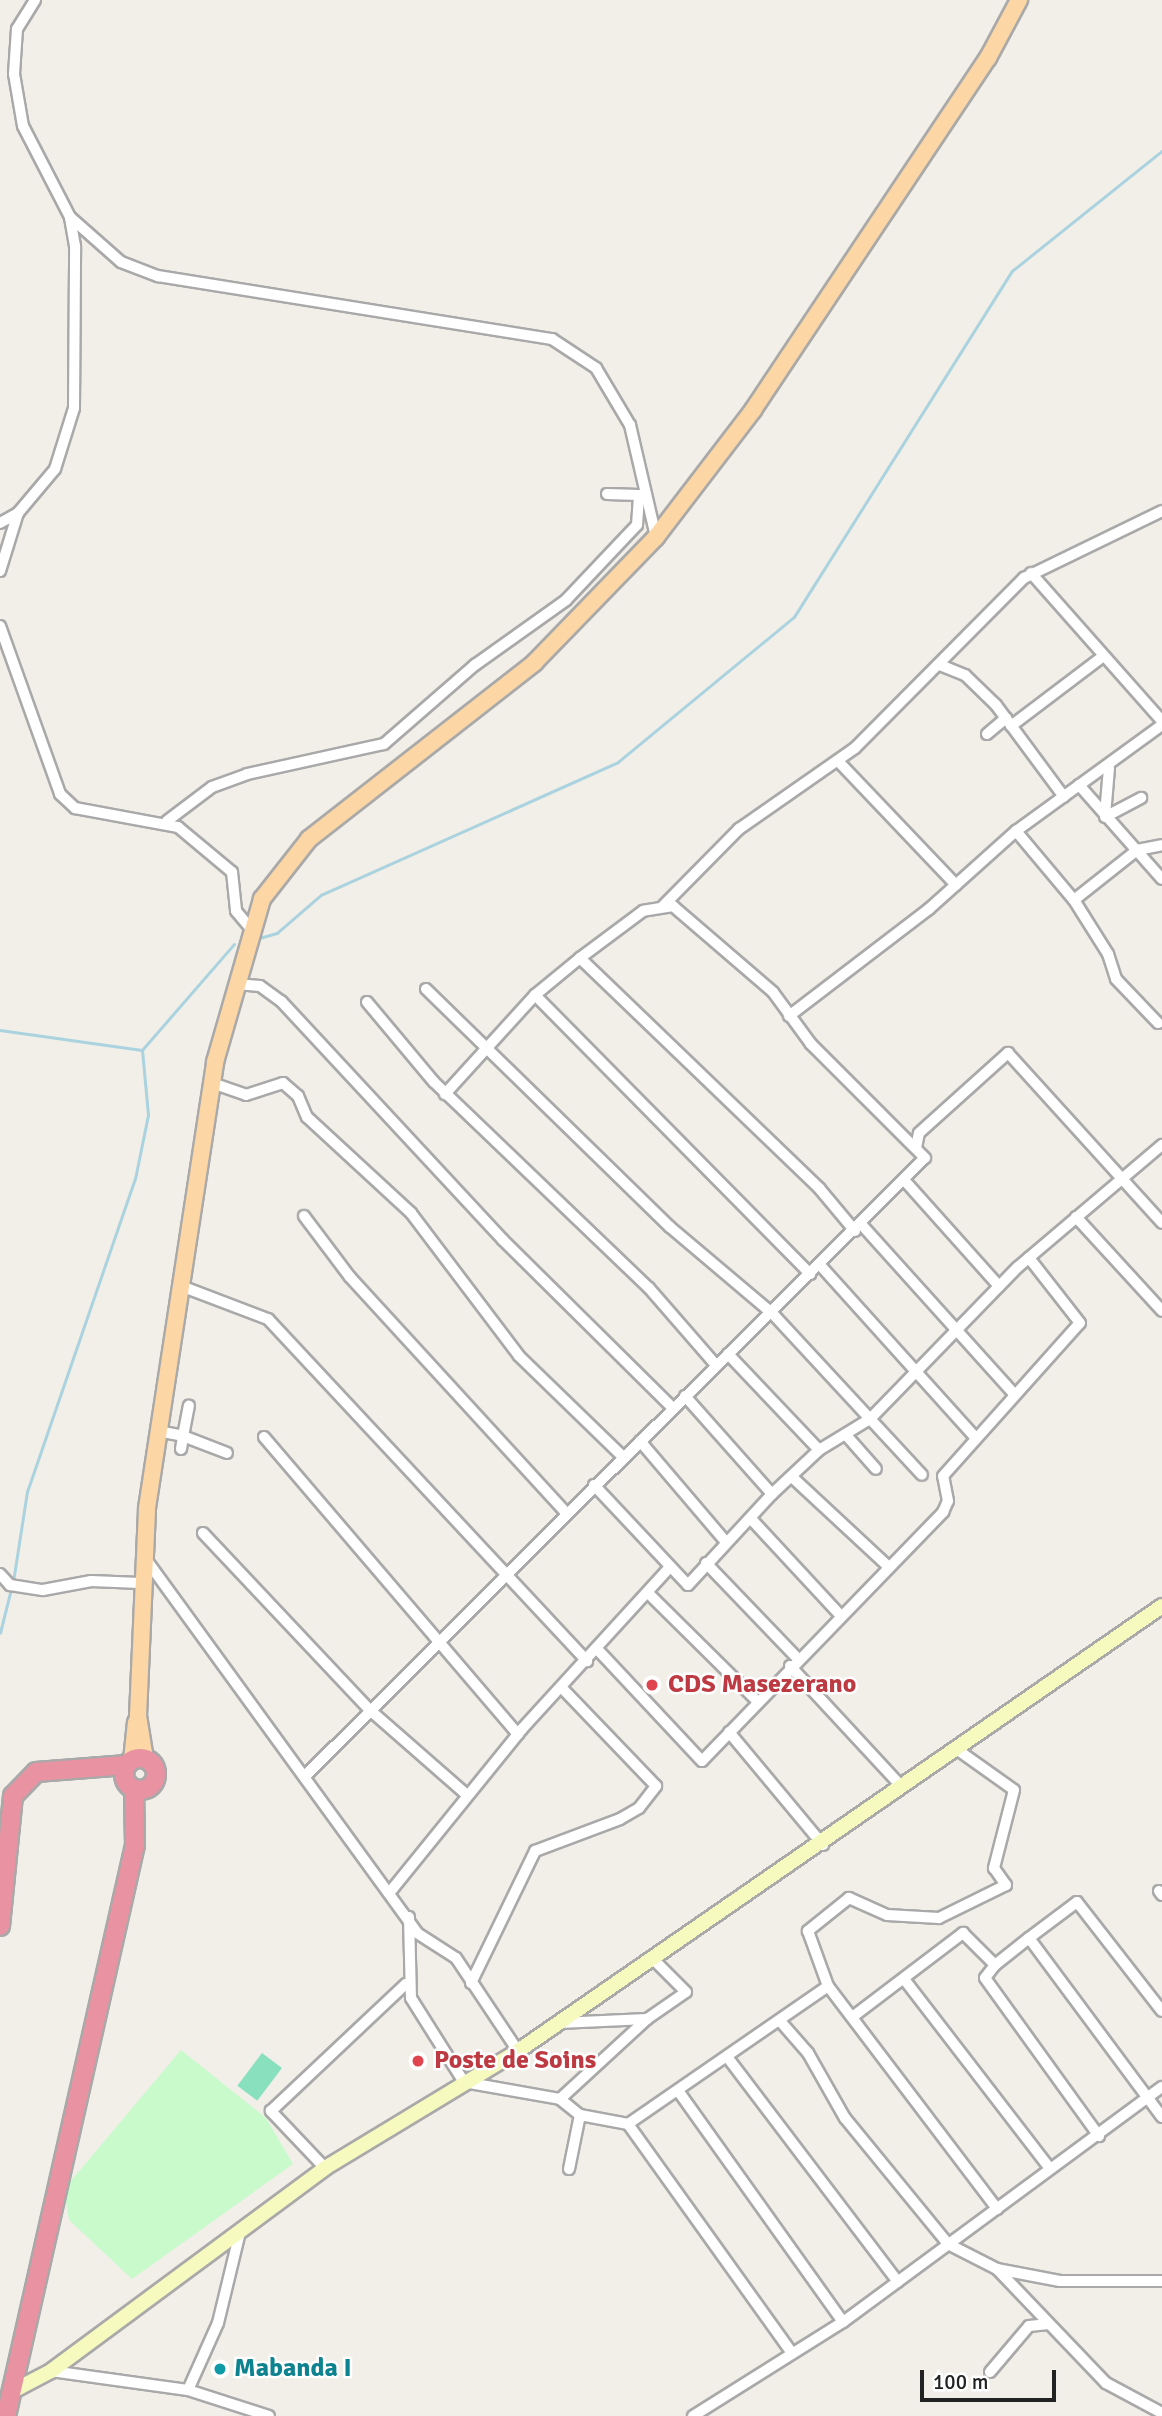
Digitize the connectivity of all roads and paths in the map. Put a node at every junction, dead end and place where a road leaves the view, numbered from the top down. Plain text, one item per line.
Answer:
1 (35, 0) edge
2 (1019, 0) edge
3 (70, 218) junction
4 (607, 494) dead end
5 (18, 513) junction
6 (1160, 514) edge
7 (0, 523) edge
8 (656, 537) junction
9 (0, 571) edge
10 (1031, 573) junction
11 (0, 626) edge
12 (1101, 657) junction
13 (940, 665) junction
14 (1009, 722) junction
15 (1162, 723) edge
16 (987, 734) dead end
17 (838, 761) junction
18 (1109, 768) junction
19 (1079, 785) junction
20 (1064, 797) junction
21 (1141, 798) dead end
22 (1105, 817) junction
23 (167, 821) junction
24 (1016, 831) junction
25 (1162, 837) edge
26 (1149, 844) junction
27 (1162, 845) edge
28 (1137, 850) junction
29 (1162, 879) edge
30 (956, 885) junction
31 (1074, 900) junction
32 (664, 905) junction
33 (251, 929) junction
34 (580, 957) junction
35 (236, 984) junction
36 (426, 989) dead end
37 (535, 995) junction
38 (367, 1002) dead end
39 (789, 1016) junction
40 (1158, 1023) dead end
41 (487, 1049) junction
42 (212, 1083) junction
43 (445, 1094) junction
44 (1162, 1145) edge
45 (916, 1148) junction
46 (1122, 1176) junction
47 (905, 1181) junction
48 (304, 1216) dead end
49 (1076, 1217) junction
50 (1162, 1223) edge
51 (858, 1227) junction
52 (1029, 1258) junction
53 (820, 1265) junction
54 (810, 1274) junction
55 (998, 1285) junction
56 (181, 1286) junction
57 (1162, 1311) edge
58 (773, 1314) junction
59 (957, 1330) junction
60 (728, 1354) junction
61 (716, 1365) junction
62 (913, 1375) junction
63 (1014, 1394) junction
64 (685, 1396) junction
65 (189, 1406) dead end
66 (673, 1408) junction
67 (870, 1419) junction
68 (158, 1431) junction
69 (846, 1435) junction
70 (183, 1436) junction
71 (975, 1436) junction
72 (264, 1437) dead end
73 (640, 1441) junction
74 (181, 1449) dead end
75 (819, 1450) junction
76 (228, 1453) dead end
77 (621, 1455) junction
78 (876, 1469) dead end
79 (922, 1475) dead end
80 (792, 1476) junction
81 (594, 1485) junction
82 (772, 1494) junction
83 (565, 1512) junction
84 (753, 1521) junction
85 (204, 1533) dead end
86 (725, 1541) junction
87 (143, 1554) junction
88 (706, 1563) junction
89 (890, 1567) junction
90 (668, 1569) junction
91 (0, 1574) edge
92 (505, 1580) junction
93 (140, 1583) junction
94 (648, 1593) junction
95 (1162, 1606) edge
96 (839, 1615) junction
97 (440, 1647) junction
98 (598, 1650) junction
99 (587, 1661) junction
100 (794, 1662) junction
101 (562, 1688) junction
102 (758, 1702) junction
103 (371, 1711) junction
104 (729, 1732) junction
105 (518, 1734) junction
106 (955, 1748) junction
107 (135, 1774) junction
108 (305, 1776) junction
109 (902, 1787) junction
110 (467, 1795) junction
111 (823, 1845) junction
112 (390, 1892) junction
113 (409, 1917) junction
114 (0, 1926) edge
115 (1029, 1938) junction
116 (653, 1959) junction
117 (995, 1965) junction
118 (904, 1979) junction
119 (471, 1983) junction
120 (406, 1984) junction
121 (828, 1986) junction
122 (1162, 2011) edge
123 (855, 2015) junction
124 (647, 2019) junction
125 (780, 2021) junction
126 (557, 2023) junction
127 (519, 2051) junction
128 (728, 2058) junction
129 (464, 2082) junction
130 (1162, 2087) edge
131 (679, 2092) junction
132 (1147, 2098) junction
133 (560, 2099) junction
134 (580, 2115) junction
135 (1162, 2117) edge
136 (628, 2124) junction
137 (1099, 2136) junction
138 (1048, 2166) junction
139 (325, 2168) junction
140 (569, 2169) dead end
141 (997, 2209) junction
142 (241, 2227) junction
143 (948, 2244) junction
144 (997, 2269) junction
145 (1162, 2281) edge
146 (898, 2282) junction
147 (843, 2322) junction
148 (1049, 2324) junction
149 (791, 2352) junction
150 (51, 2371) junction
151 (990, 2372) dead end
152 (188, 2390) junction
153 (6, 2393) edge
154 (1162, 2413) edge
155 (6, 2416) edge
156 (269, 2416) edge
157 (693, 2416) edge

1 - 3 street
2 - 8 main road
3 - 5 street
3 - 8 street
4 - 23 street
5 - 7 street
5 - 9 street
6 - 10 street
8 - 33 main road
10 - 12 street
10 - 13 street
11 - 23 street
12 - 14 street
12 - 15 street
13 - 14 street
13 - 17 street
14 - 16 street
14 - 20 street
15 - 18 street
17 - 30 street
17 - 32 street
18 - 19 street
18 - 22 street
19 - 20 street
19 - 22 street
20 - 24 street
21 - 22 street
22 - 28 street
23 - 33 street
24 - 30 street
24 - 31 street
25 - 26 street
26 - 27 street
26 - 28 street
28 - 29 street
28 - 31 street
30 - 39 street
31 - 40 street
32 - 34 street
32 - 39 street
33 - 35 main road
34 - 37 street
34 - 51 street
35 - 42 main road
35 - 66 street
36 - 41 street
37 - 41 street
37 - 54 street
38 - 43 street
39 - 45 street
41 - 43 street
41 - 58 street
42 - 56 main road
42 - 77 street
43 - 61 street
44 - 46 street
45 - 46 street
45 - 47 street
46 - 49 street
46 - 50 street
47 - 51 street
47 - 55 street
48 - 83 street
49 - 52 street
49 - 57 street
51 - 53 street
51 - 59 street
52 - 55 street
52 - 63 street
53 - 54 street
53 - 62 street
54 - 58 street
55 - 59 street
56 - 68 main road
56 - 92 street
58 - 60 street
58 - 67 street
59 - 62 street
59 - 63 street
60 - 61 street
60 - 75 street
61 - 64 street
62 - 67 street
62 - 71 street
63 - 71 street
64 - 66 street
64 - 82 street
65 - 70 street
66 - 73 street
67 - 69 street
67 - 79 street
68 - 70 street
68 - 87 main road
69 - 75 street
69 - 78 street
70 - 74 street
70 - 76 street
71 - 89 street
72 - 97 street
73 - 77 street
73 - 86 street
75 - 80 street
77 - 81 street
80 - 82 street
80 - 89 street
81 - 83 street
81 - 90 street
82 - 84 street
83 - 92 street
84 - 86 street
84 - 96 street
85 - 103 street
86 - 88 street
87 - 93 main road
87 - 108 street
88 - 90 street
88 - 100 street
89 - 96 street
90 - 94 street
91 - 93 street
92 - 97 street
92 - 99 street
93 - 107 main road
94 - 98 street
94 - 102 street
95 - 106 main road
96 - 100 street
97 - 103 street
97 - 105 street
98 - 99 street
98 - 104 street
99 - 101 street
100 - 102 street
100 - 109 street
101 - 105 street
101 - 119 street
102 - 104 street
103 - 108 street
103 - 110 street
104 - 111 street
105 - 110 street
106 - 109 main road
106 - 121 street
107 - 114 highway
107 - 153 highway
108 - 112 street
109 - 111 main road
110 - 112 street
111 - 116 main road
112 - 113 street
113 - 119 street
113 - 120 street
115 - 117 street
115 - 122 street
115 - 132 street
116 - 124 street
116 - 126 main road
117 - 118 street
117 - 137 street
118 - 123 street
118 - 138 street
119 - 127 street
120 - 129 street
120 - 139 street
121 - 123 street
121 - 125 street
123 - 141 street
124 - 126 street
124 - 133 street
125 - 128 street
125 - 143 street
126 - 127 main road
127 - 129 main road
128 - 131 street
128 - 146 street
129 - 133 street
129 - 139 main road
130 - 132 street
131 - 136 street
131 - 147 street
132 - 135 street
132 - 137 street
133 - 134 street
134 - 136 street
134 - 140 street
136 - 149 street
137 - 138 street
138 - 141 street
139 - 142 main road
141 - 143 street
142 - 150 main road
142 - 152 street
143 - 144 street
143 - 146 street
144 - 145 street
144 - 148 street
146 - 147 street
147 - 149 street
148 - 151 street
148 - 154 street
149 - 157 street
150 - 152 street
150 - 153 main road
152 - 156 street
153 - 155 highway

